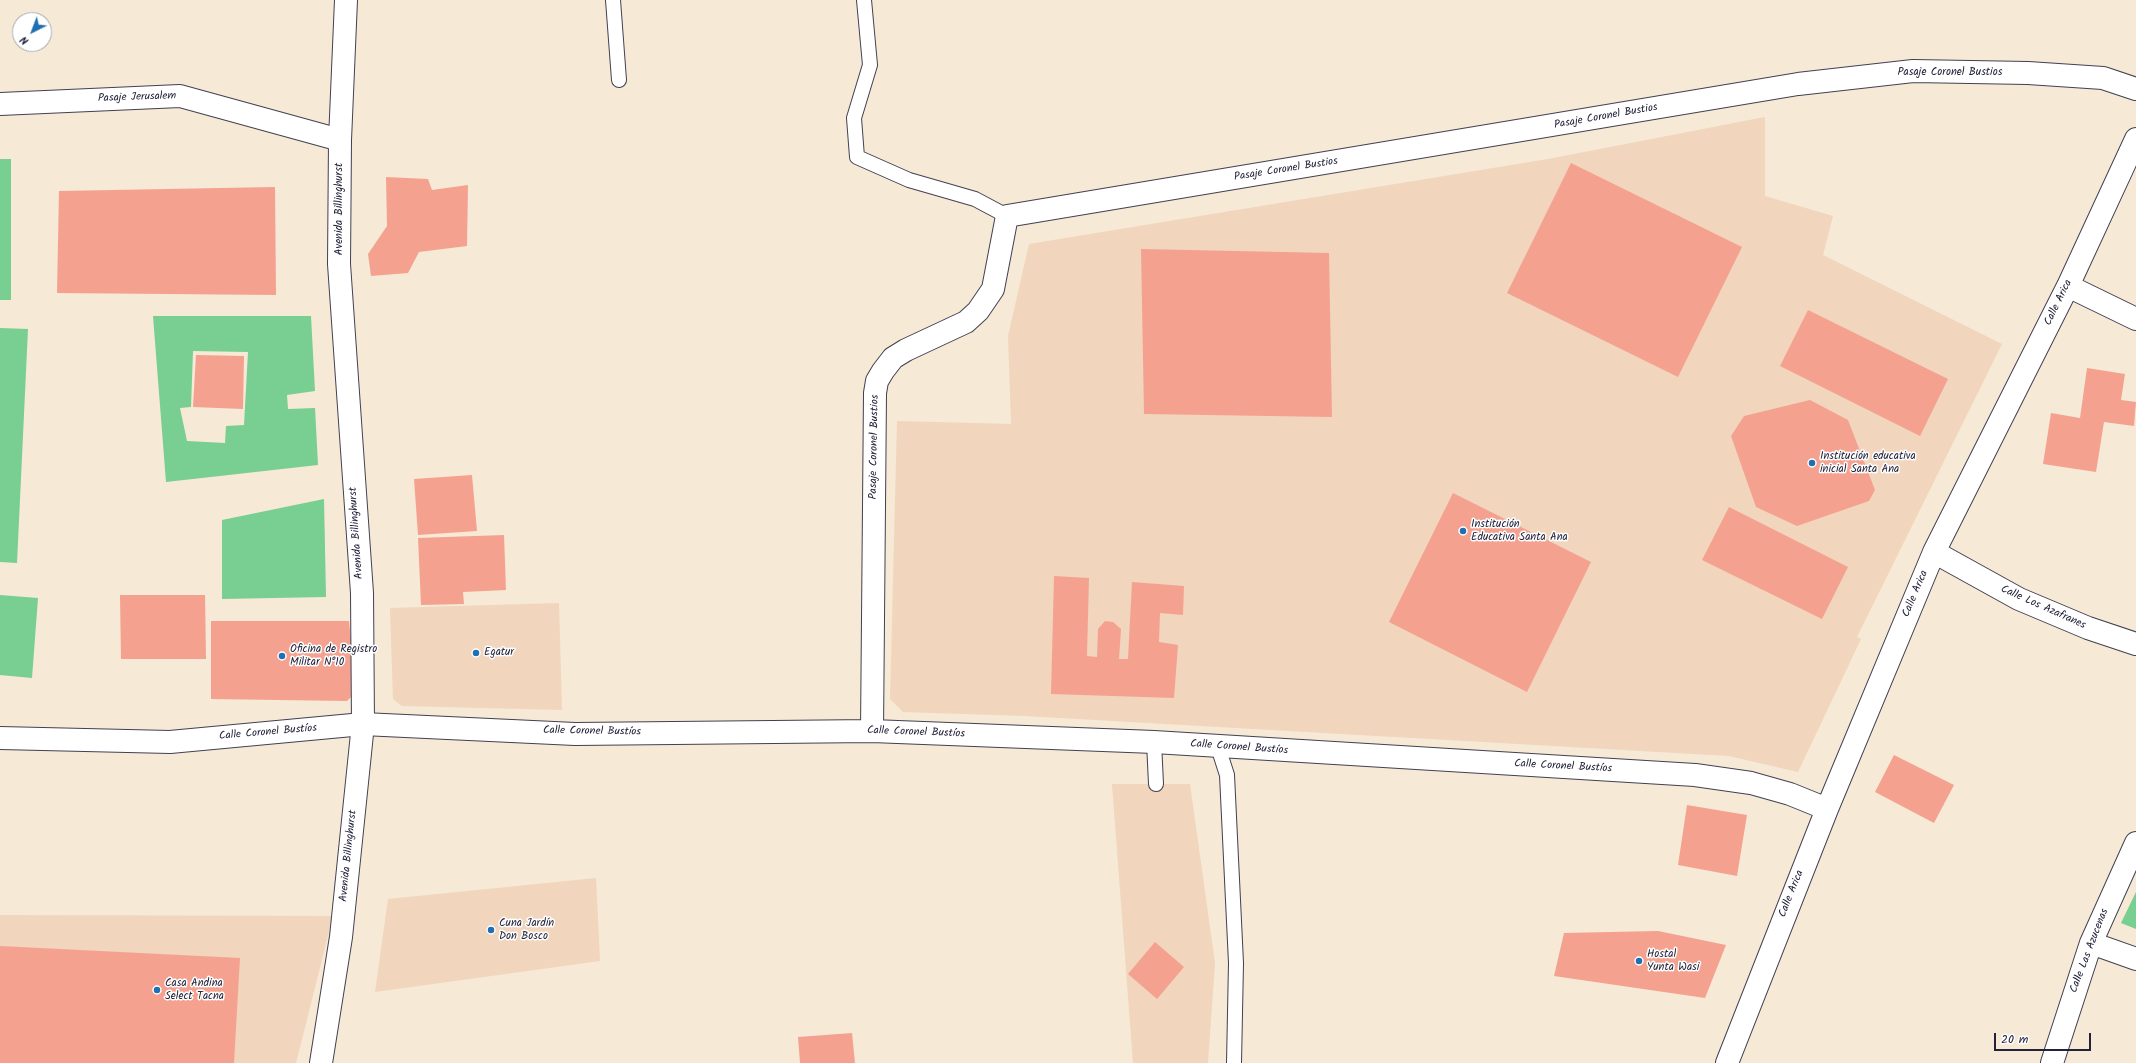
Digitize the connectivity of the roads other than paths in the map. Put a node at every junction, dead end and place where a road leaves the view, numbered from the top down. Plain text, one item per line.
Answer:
1 (346, 0) edge
2 (613, 0) edge
3 (864, 0) edge
4 (618, 80) dead end
5 (2136, 89) edge
6 (0, 104) edge
7 (2136, 139) edge
8 (340, 140) junction
9 (1007, 216) junction
10 (2068, 286) junction
11 (2136, 319) edge
12 (1934, 552) junction
13 (2136, 644) edge
14 (363, 724) junction
15 (872, 731) junction
16 (0, 738) edge
17 (1154, 742) junction
18 (1218, 746) junction
19 (1156, 784) dead end
20 (1827, 809) junction
21 (2136, 843) edge
22 (2091, 942) junction
23 (2136, 959) edge
24 (321, 1063) edge
25 (1234, 1063) edge
26 (1727, 1063) edge
27 (2052, 1063) edge

1 - 8 street, Avenida Billinghurst
2 - 4 lane
3 - 9 lane
5 - 9 street, Pasaje Coronel Bustios
6 - 8 street, Pasaje Jerusalem
7 - 10 street, Calle Arica
8 - 14 street, Avenida Billinghurst
9 - 15 street, Pasaje Coronel Bustios
10 - 11 street
10 - 12 street, Calle Arica
12 - 13 street, Calle Los Azafranes
12 - 20 street, Calle Arica
14 - 15 street, Calle Coronel Bustíos
14 - 16 street, Calle Coronel Bustíos
14 - 24 street, Avenida Billinghurst
15 - 17 street, Calle Coronel Bustíos
17 - 18 street, Calle Coronel Bustíos
17 - 19 lane
18 - 20 street, Calle Coronel Bustíos
18 - 25 lane
20 - 26 street, Calle Arica
21 - 22 street, Calle Las Azucenas
22 - 23 street
22 - 27 street, Calle Las Azucenas

